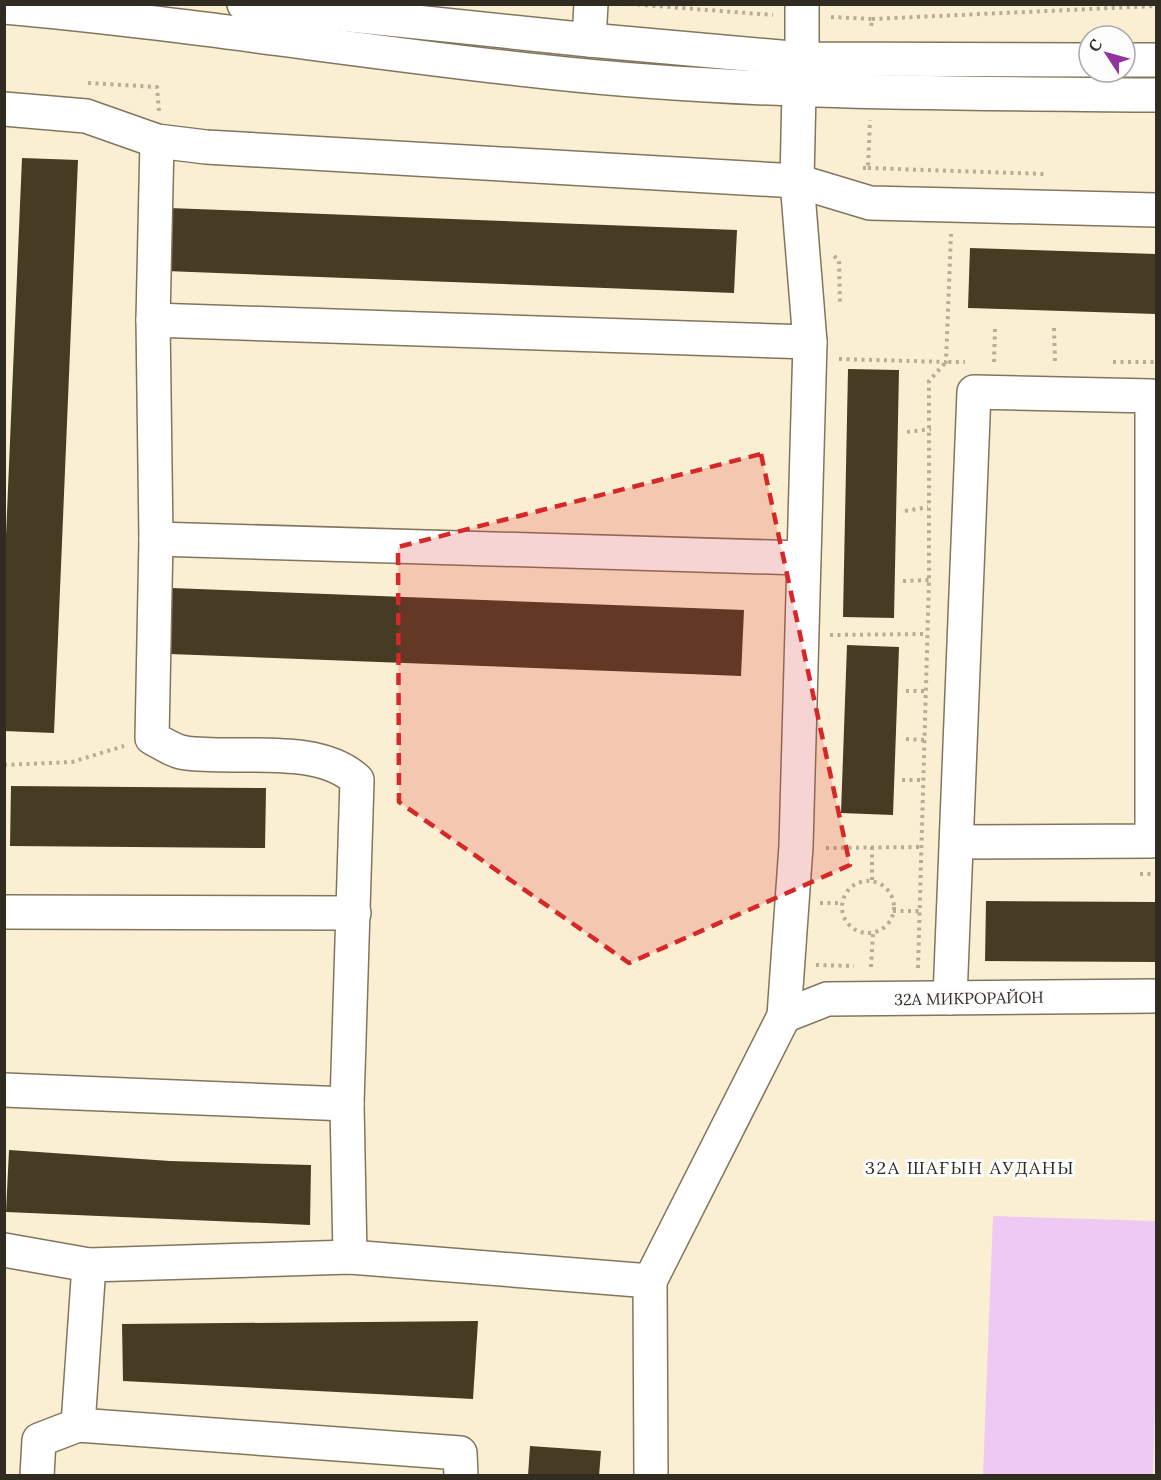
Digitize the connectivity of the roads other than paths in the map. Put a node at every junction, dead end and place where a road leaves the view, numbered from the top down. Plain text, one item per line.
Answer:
1 (244, 4) edge
2 (591, 4) edge
3 (4, 7) edge
4 (802, 11) edge
5 (589, 40) junction
6 (802, 59) junction
7 (1077, 60) edge
8 (1137, 60) edge
9 (1156, 60) edge
10 (799, 91) junction
11 (1156, 95) edge
12 (4, 109) edge
13 (157, 141) junction
14 (797, 181) junction
15 (1156, 210) edge
16 (153, 320) junction
17 (820, 350) junction
18 (1154, 396) edge
19 (156, 539) junction
20 (802, 558) junction
21 (956, 842) junction
22 (4, 912) edge
23 (354, 913) junction
24 (1156, 996) edge
25 (950, 998) junction
26 (784, 1016) junction
27 (4, 1090) edge
28 (347, 1104) junction
29 (4, 1250) edge
30 (350, 1257) junction
31 (89, 1265) junction
32 (650, 1281) junction
33 (78, 1425) junction
34 (37, 1476) edge
35 (461, 1476) edge
36 (651, 1476) edge

1 - 5 main road
2 - 5 main road
3 - 10 main road
4 - 6 main road
5 - 6 main road
6 - 7 main road
8 - 9 main road
10 - 11 main road
10 - 14 main road
12 - 13 main road
13 - 14 main road
13 - 16 main road
14 - 15 main road
14 - 17 main road
16 - 17 main road
16 - 19 main road
17 - 20 main road
18 - 21 main road
18 - 21 main road
19 - 20 main road
19 - 23 main road
20 - 26 main road
21 - 25 main road
22 - 23 main road
23 - 28 main road
24 - 25 main road, 32А МИКРОРАЙОН
25 - 26 main road, 32А МИКРОРАЙОН
26 - 32 main road
27 - 28 main road
28 - 30 main road
29 - 31 main road
30 - 31 main road
30 - 32 main road
31 - 33 main road
32 - 36 main road
33 - 34 main road
33 - 35 main road

